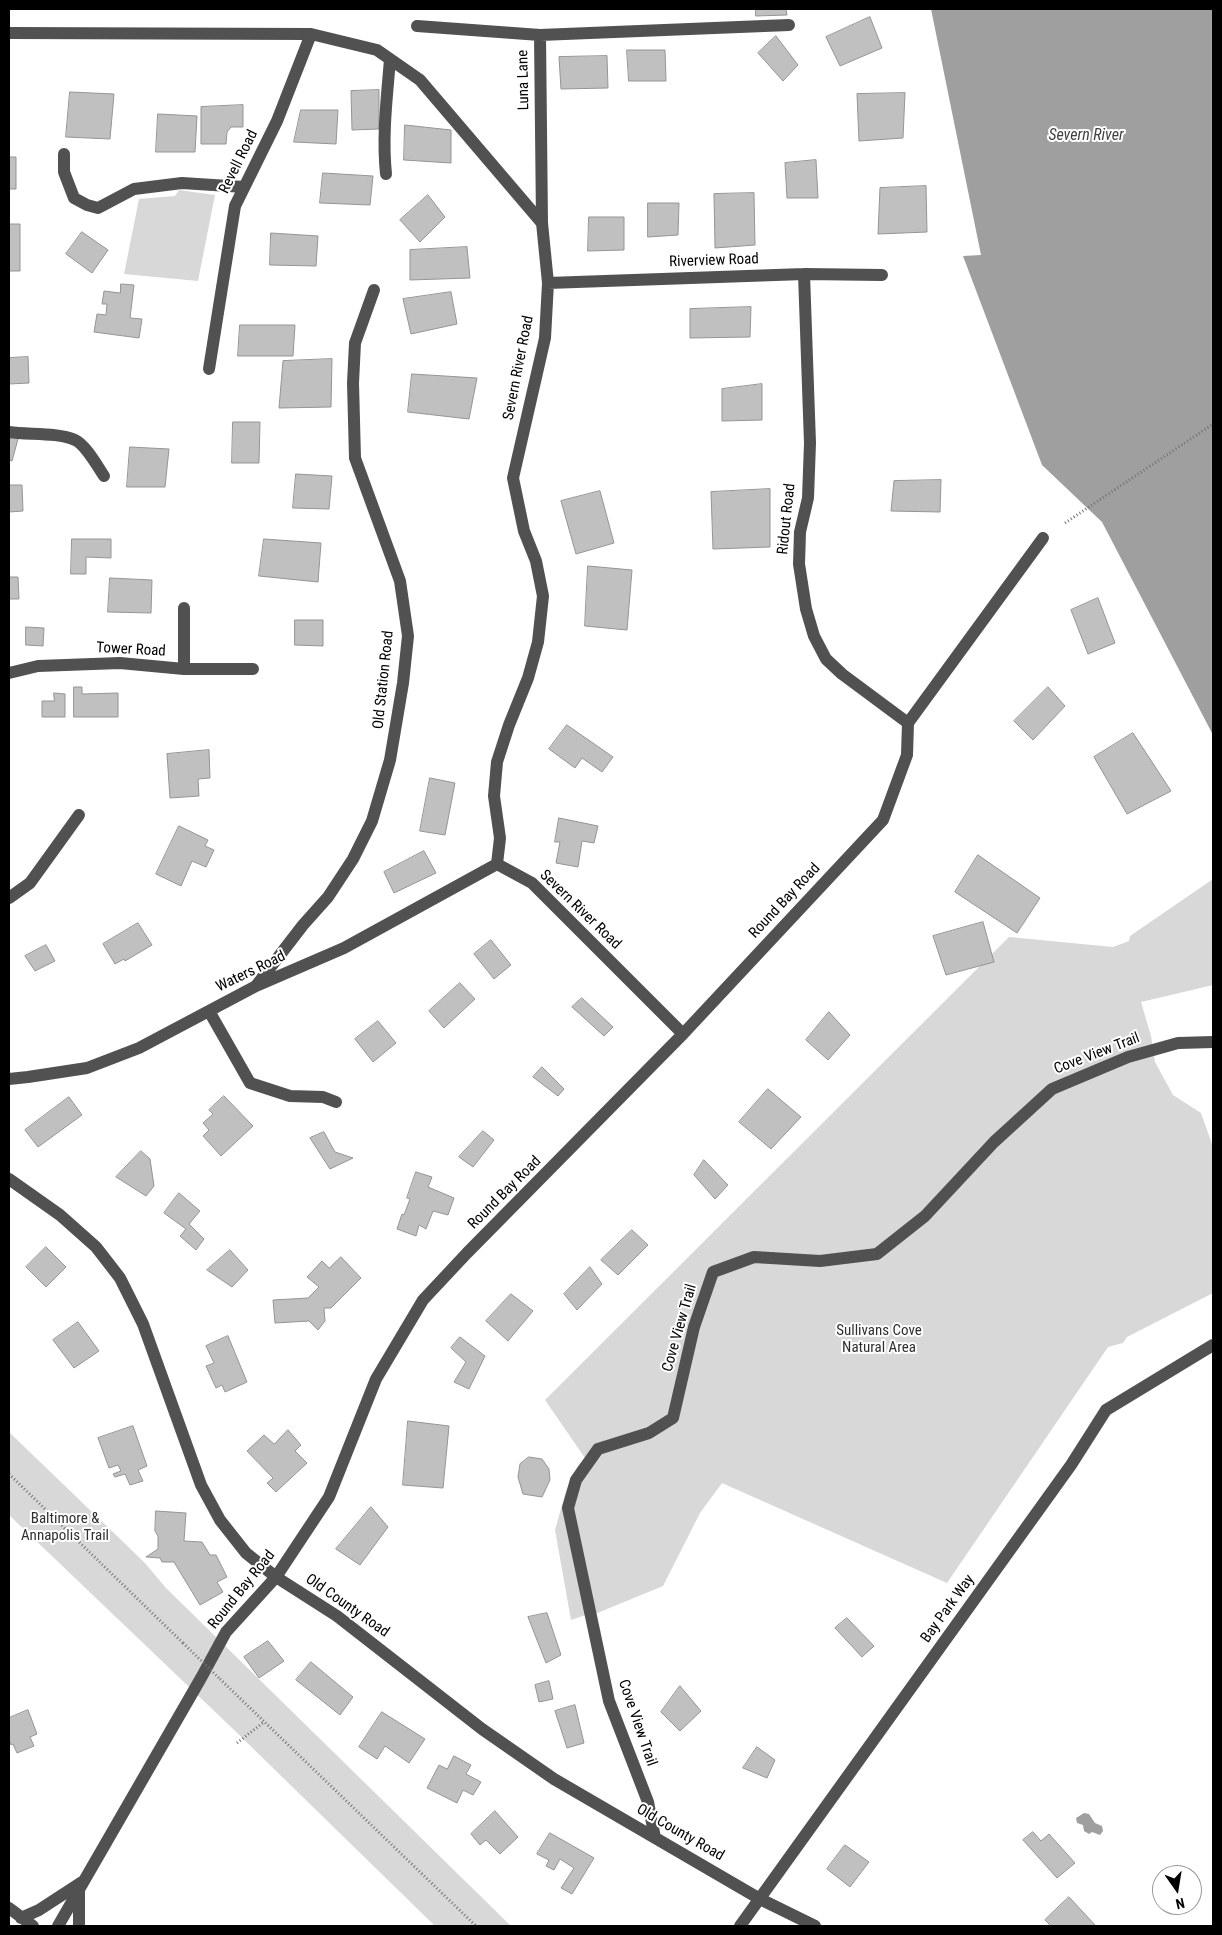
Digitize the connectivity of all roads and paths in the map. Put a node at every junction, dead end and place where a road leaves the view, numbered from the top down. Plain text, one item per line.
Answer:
1 (789, 25) dead end
2 (417, 26) dead end
3 (9, 33) edge
4 (311, 34) junction
5 (540, 35) junction
6 (390, 59) junction
7 (64, 154) dead end
8 (386, 174) dead end
9 (244, 187) junction
10 (542, 223) junction
11 (804, 274) junction
12 (882, 275) dead end
13 (548, 284) junction
14 (374, 290) dead end
15 (209, 369) dead end
16 (1213, 424) edge
17 (9, 432) edge
18 (104, 476) dead end
19 (1065, 523) dead end
20 (1043, 538) dead end
21 (184, 608) dead end
22 (184, 669) junction
23 (253, 669) dead end
24 (9, 673) edge
25 (908, 723) junction
26 (79, 815) dead end
27 (498, 864) junction
28 (9, 898) edge
29 (256, 986) junction
30 (209, 1011) junction
31 (683, 1034) junction
32 (1213, 1042) edge
33 (9, 1078) edge
34 (336, 1102) dead end
35 (9, 1179) edge
36 (1213, 1345) edge
37 (9, 1474) edge
38 (276, 1577) junction
39 (264, 1722) junction
40 (237, 1743) dead end
41 (655, 1838) junction
42 (82, 1885) junction
43 (760, 1899) junction
44 (9, 1908) edge
45 (21, 1918) junction
46 (33, 1926) edge
47 (58, 1926) edge
48 (78, 1926) edge
49 (476, 1926) edge
50 (740, 1926) edge
51 (815, 1926) edge

1 - 5 street, Luna Lane
2 - 5 street
3 - 4 street
4 - 6 street
4 - 9 street, Revell Road
5 - 10 street, Luna Lane
6 - 8 street
6 - 10 street
7 - 9 street
9 - 15 street, Revell Road
10 - 13 street, Severn River Road
11 - 12 street, Riverview Road
11 - 13 street, Riverview Road
11 - 25 street, Ridout Road
13 - 27 street, Severn River Road
14 - 29 street, Old Station Road
16 - 19 path
17 - 18 street
20 - 25 street
21 - 22 street
22 - 23 street, Tower Road
22 - 24 street, Tower Road
25 - 31 street, Round Bay Road
26 - 28 street
27 - 29 street, Waters Road
27 - 31 street, Severn River Road
29 - 30 street, Waters Road
30 - 33 street, Waters Road
30 - 34 street
31 - 38 street, Round Bay Road
32 - 41 street, Cove View Trail
35 - 38 street, Old County Road
36 - 43 street, Bay Park Way
37 - 39 path, bridge
38 - 41 street, Old County Road
38 - 42 street, Round Bay Road
39 - 40 path
39 - 49 path
41 - 43 street, Old County Road
42 - 45 street
42 - 47 street, Round Bay Road
42 - 48 street
43 - 50 street, Bay Park Way
43 - 51 street, Old County Road
44 - 45 street
45 - 46 street

